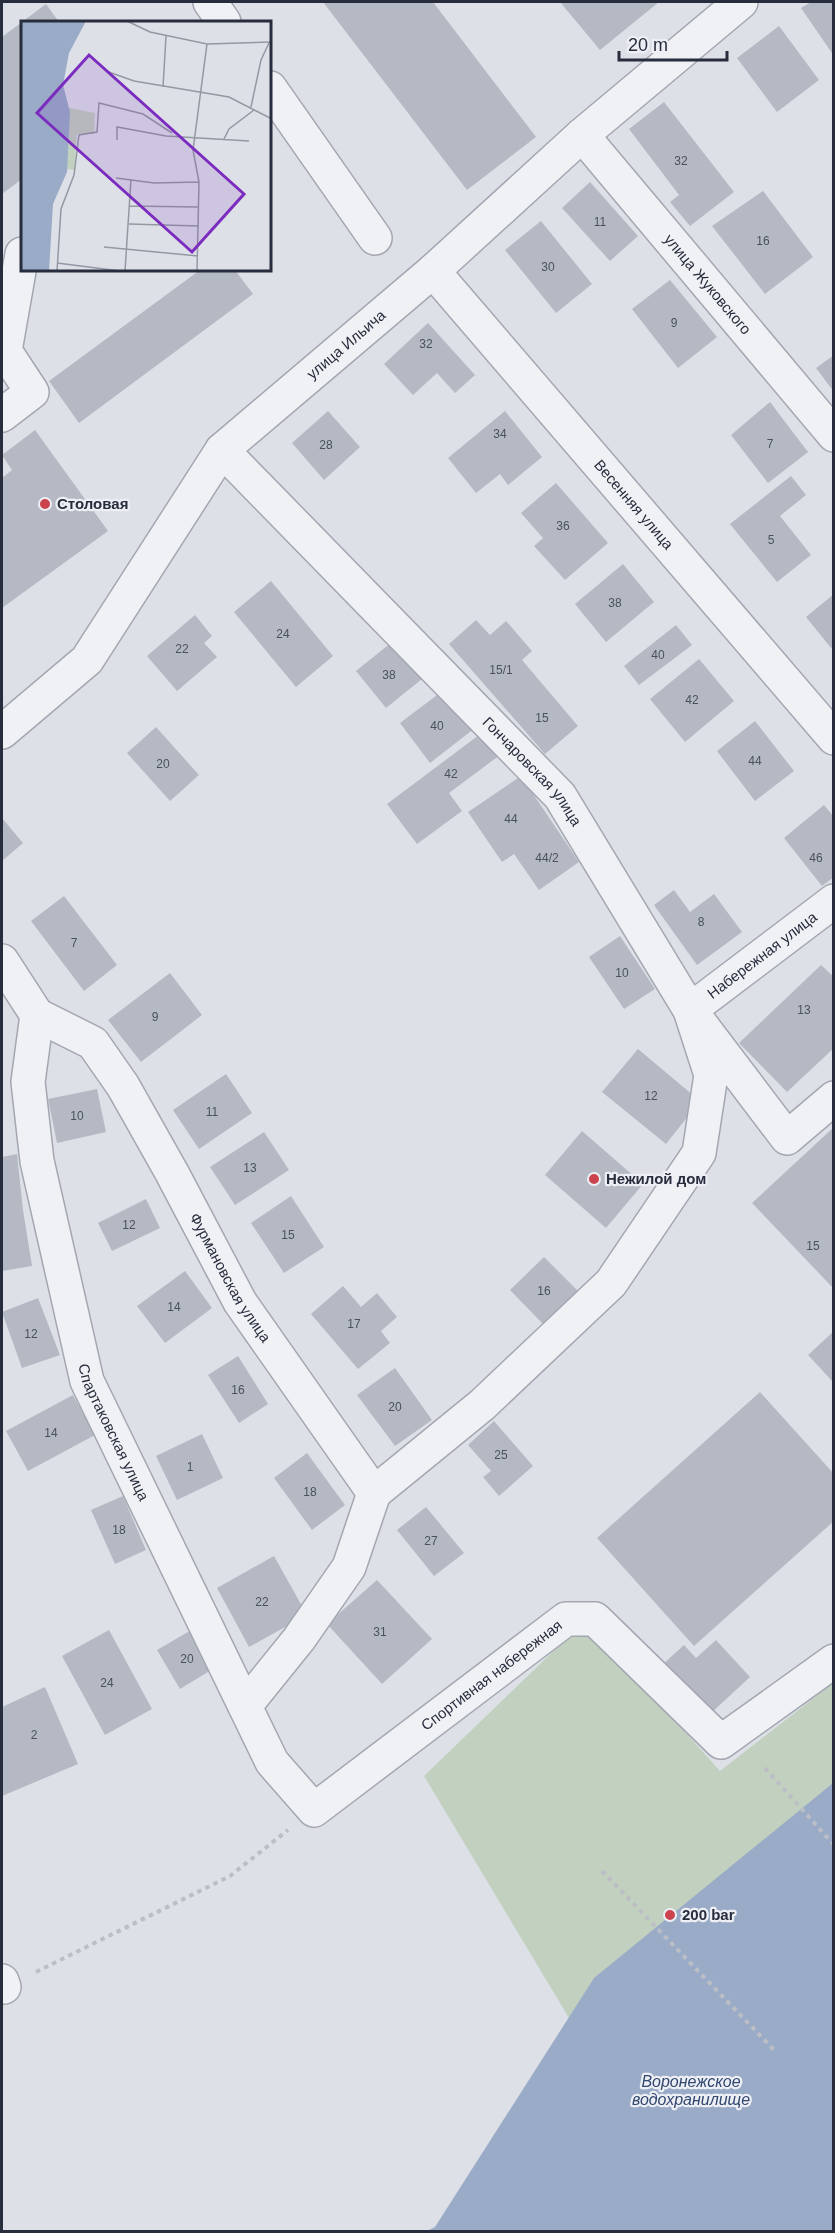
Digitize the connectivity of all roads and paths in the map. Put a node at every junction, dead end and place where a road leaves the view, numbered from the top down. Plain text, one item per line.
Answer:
1 (210, 2) edge
2 (741, 2) edge
3 (224, 21) edge
4 (276, 108) edge
5 (582, 135) junction
6 (375, 238) dead end
7 (21, 260) edge
8 (433, 271) junction
9 (2, 416) edge
10 (834, 435) edge
11 (222, 450) junction
12 (2, 732) edge
13 (834, 738) edge
14 (834, 901) edge
15 (2, 961) edge
16 (690, 1010) junction
17 (37, 1015) junction
18 (834, 1098) edge
19 (374, 1493) junction
20 (834, 1661) edge
21 (245, 1706) junction
22 (765, 1768) dead end
23 (314, 1810) junction
24 (834, 1845) edge
25 (602, 1871) dead end
26 (3, 1984) edge
27 (775, 2050) dead end

1 - 3 street
2 - 5 street, улица Ильича
4 - 6 street
5 - 8 street, улица Ильича
5 - 10 street, улица Жуковского
7 - 9 street
8 - 11 street, улица Ильича
8 - 13 street, Весенняя улица
11 - 12 street, улица Ильича
11 - 16 street, Гончаровская улица
14 - 16 street, Набережная улица
15 - 17 street
16 - 18 street, Гончаровская улица
16 - 19 street
17 - 19 street, Фурмановская улица
17 - 21 street, Спартаковская улица
19 - 21 street
20 - 23 street, Спортивная набережная
21 - 23 street, Спартаковская улица
22 - 24 path
23 - 26 path
25 - 27 path

